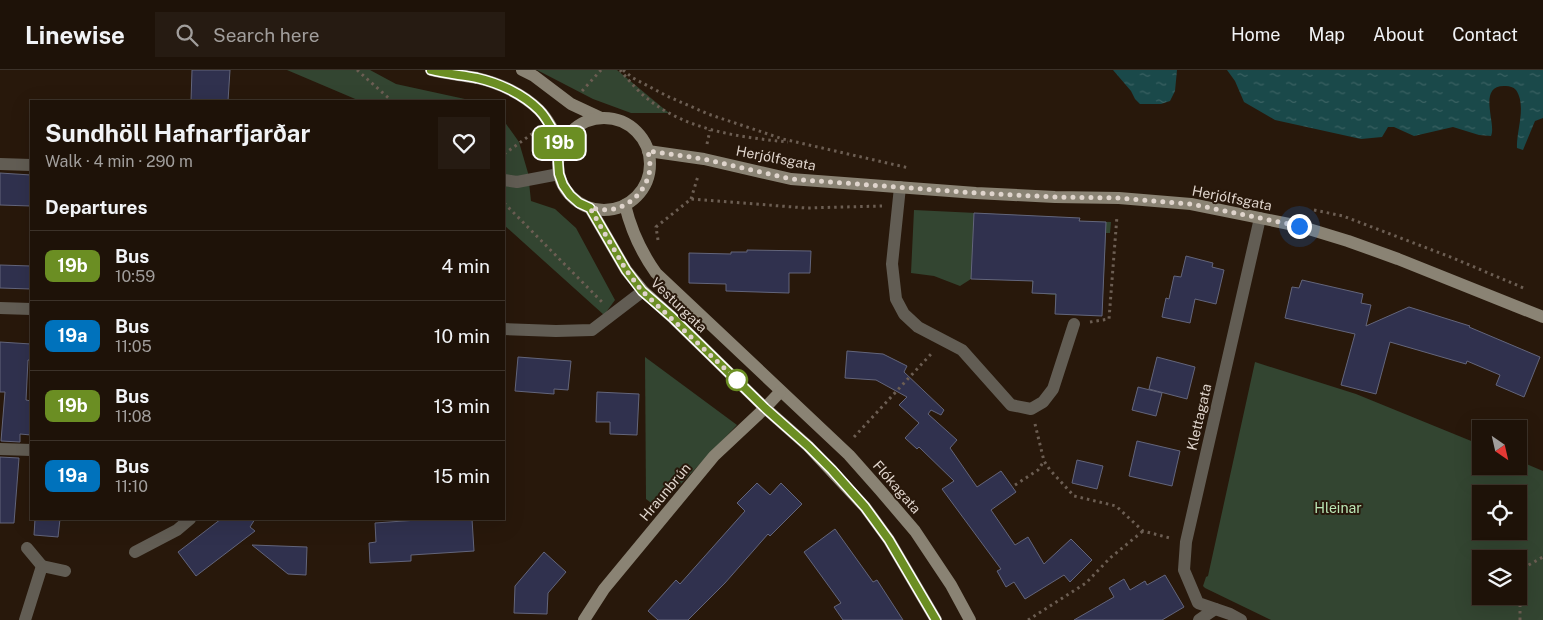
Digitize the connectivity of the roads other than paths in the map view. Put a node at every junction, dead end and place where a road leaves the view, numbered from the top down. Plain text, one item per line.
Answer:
1 (431, 70) edge
2 (522, 70) edge
3 (602, 118) junction
4 (561, 146) junction
5 (648, 151) junction
6 (0, 164) edge
7 (30, 165) edge
8 (559, 174) junction
9 (505, 180) edge
10 (900, 187) junction
11 (624, 205) junction
12 (590, 208) junction
13 (1260, 218) junction
14 (642, 291) junction
15 (0, 308) edge
16 (30, 309) edge
17 (1543, 317) edge
18 (1074, 324) road end
19 (505, 329) edge
20 (780, 392) junction
21 (765, 408) junction
22 (0, 448) edge
23 (30, 450) edge
24 (189, 520) edge
25 (27, 548) dead end
26 (135, 552) dead end
27 (42, 566) junction
28 (65, 571) dead end
29 (1215, 609) junction
30 (26, 620) edge
31 (584, 620) edge
32 (936, 620) edge
33 (970, 620) edge
34 (1199, 620) edge
35 (1241, 620) edge

1 - 4 main road
2 - 3 main road
3 - 4 main road
3 - 5 main road
4 - 8 main road
5 - 10 main road, Herjólfsgata
5 - 11 main road
6 - 7 street
8 - 9 street
8 - 12 main road
10 - 13 main road, Herjólfsgata
10 - 18 street
11 - 12 main road
11 - 20 main road, Vesturgata
12 - 14 main road, Vesturgata
13 - 17 main road, Herjólfsgata
13 - 29 street, Klettagata
14 - 19 street
14 - 21 main road, Vesturgata
15 - 16 street
20 - 21 main road, Hraunbrún
20 - 33 main road, Flókagata
21 - 31 main road, Hraunbrún
21 - 32 main road
22 - 23 street
24 - 26 street
25 - 27 street
27 - 28 street
27 - 30 street
29 - 34 street
29 - 35 street, Klettagata

